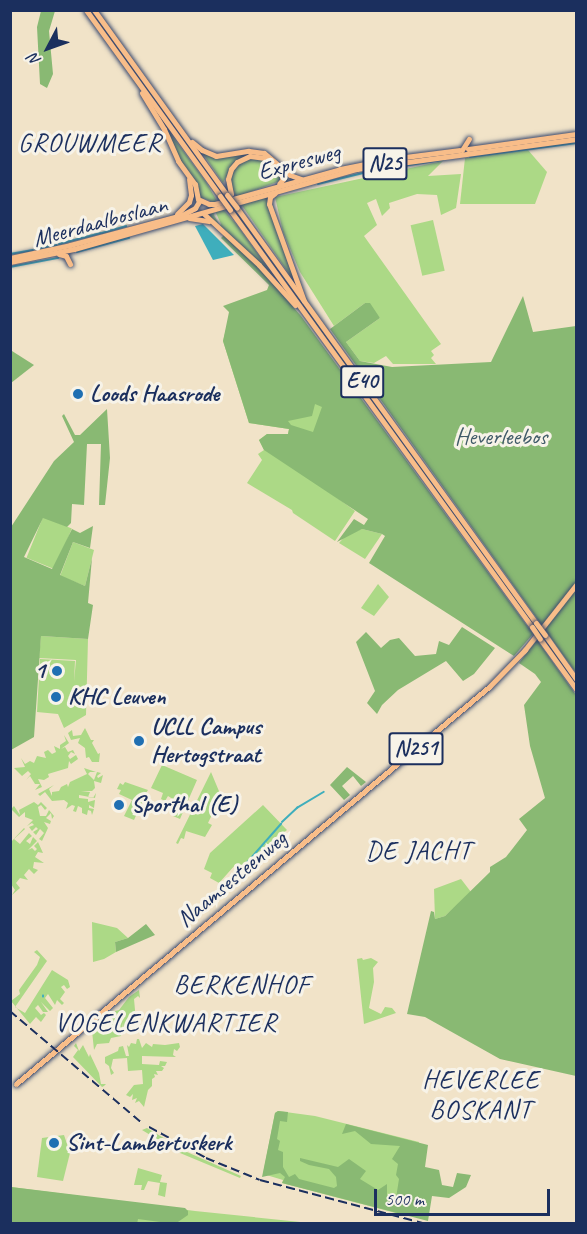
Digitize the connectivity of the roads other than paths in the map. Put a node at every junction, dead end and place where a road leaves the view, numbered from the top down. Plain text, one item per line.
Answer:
1 (86, 10) edge
2 (94, 10) edge
3 (139, 83) junction
4 (576, 134) edge
5 (186, 138) junction
6 (576, 139) edge
7 (464, 152) junction
8 (186, 172) junction
9 (288, 174) junction
10 (302, 179) junction
11 (290, 182) junction
12 (277, 186) junction
13 (283, 190) junction
14 (272, 192) junction
15 (226, 195) junction
16 (198, 200) junction
17 (203, 209) junction
18 (234, 209) junction
19 (173, 217) junction
20 (181, 219) junction
21 (214, 224) junction
22 (72, 247) junction
23 (66, 254) junction
24 (10, 258) edge
25 (10, 262) edge
26 (305, 302) junction
27 (309, 318) junction
28 (418, 465) junction
29 (576, 585) edge
30 (543, 637) junction
31 (576, 679) edge
32 (576, 689) edge
33 (10, 1089) edge

1 - 3 highway, E40
2 - 5 highway, E40
3 - 8 highway
3 - 15 highway, E40
4 - 7 highway, Expresweg / N25
5 - 9 highway
5 - 15 highway, E40
6 - 7 highway, Expresweg / N25
7 - 10 highway, Expresweg / N25
7 - 13 highway, Expresweg / N25
8 - 16 highway
8 - 19 highway
9 - 10 highway
9 - 11 highway
10 - 11 highway, Expresweg / N25
11 - 12 highway, Expresweg / N25
11 - 14 highway, N25
12 - 15 highway
12 - 17 highway, Expresweg / N25
13 - 14 highway, Expresweg / N25
13 - 26 highway
14 - 17 highway, Expresweg / N25
15 - 18 highway, E40, bridge
15 - 18 highway, E40, bridge
16 - 17 highway, Meerdaalboslaan
16 - 17 highway, Meerdaalboslaan
17 - 19 highway, Meerdaalboslaan / N25
17 - 20 highway, Meerdaalboslaan / N25
17 - 21 highway
18 - 26 highway, E40
18 - 27 highway, E40
19 - 22 highway, Meerdaalboslaan / N25
20 - 21 highway
20 - 22 highway, Meerdaalboslaan / N25
21 - 27 highway
22 - 23 highway
22 - 23 highway
22 - 24 highway, Meerdaalboslaan / N25
23 - 25 highway, Meerdaalboslaan
26 - 28 highway, E40
27 - 28 highway, E40
28 - 30 highway, E40, bridge
29 - 33 main road, Naamsesteenweg / N251
30 - 31 highway, E40
30 - 32 highway, E40

